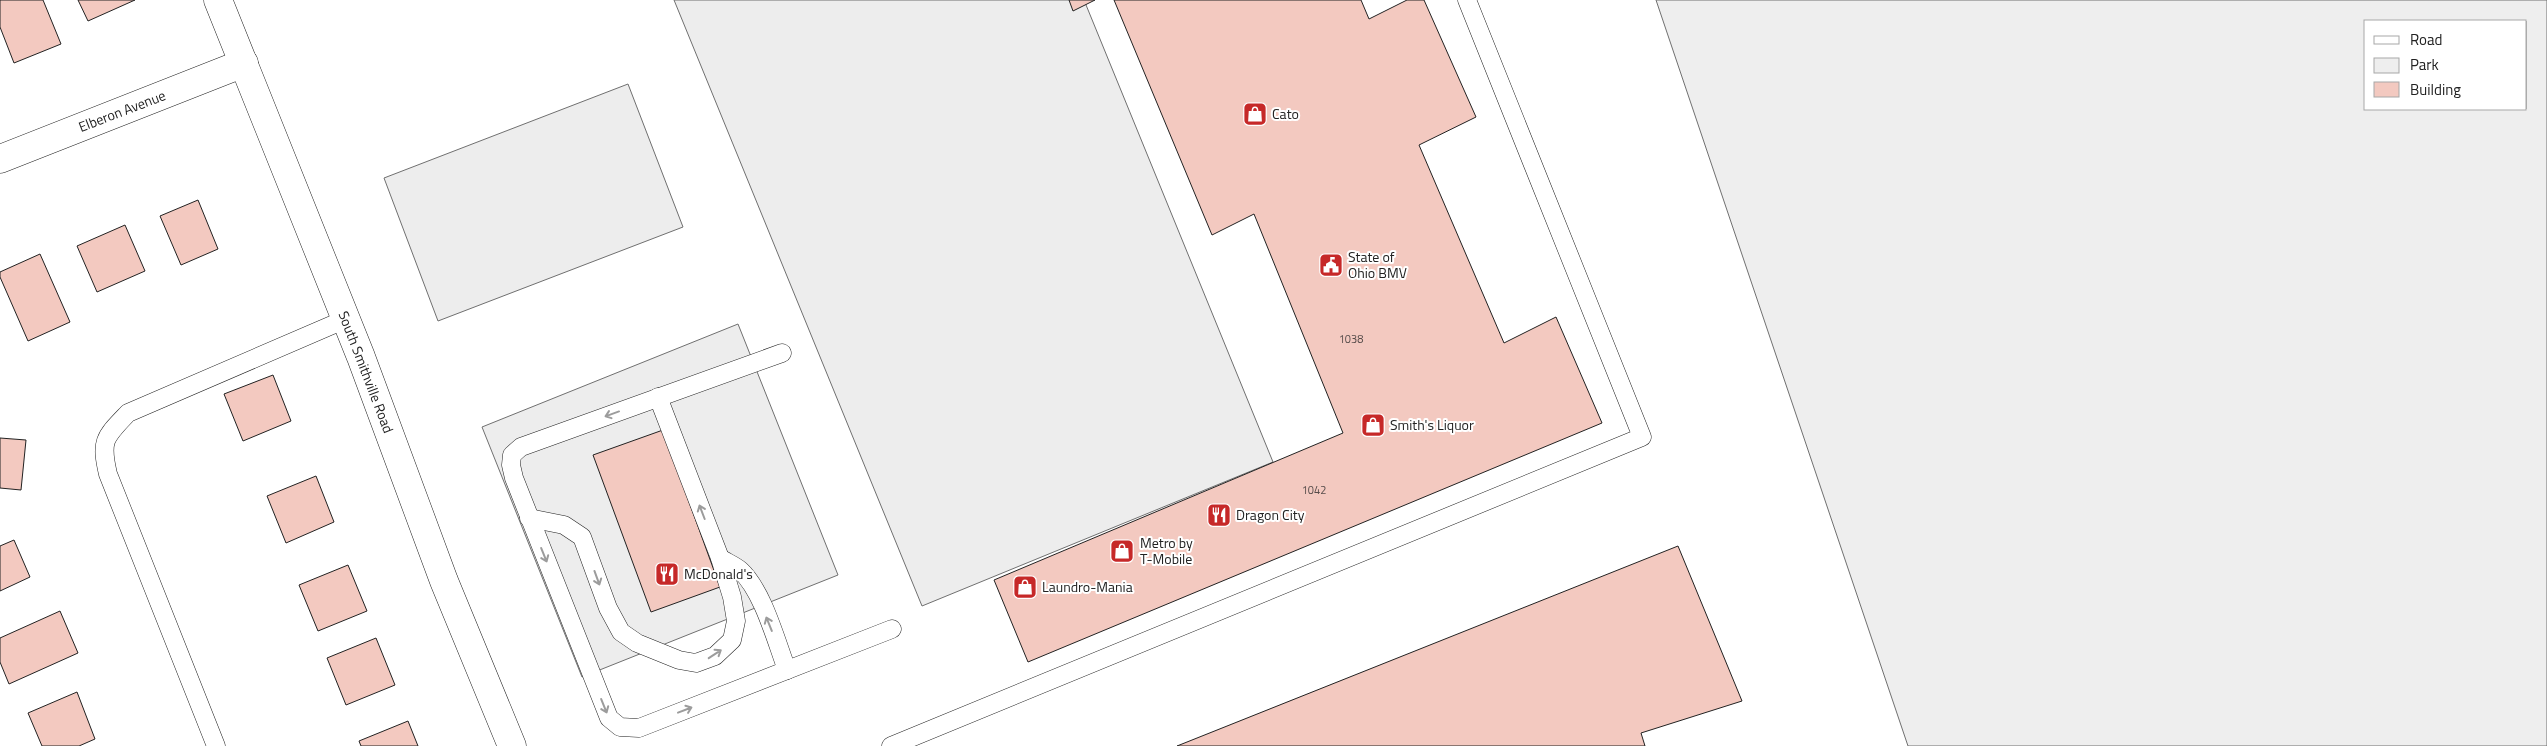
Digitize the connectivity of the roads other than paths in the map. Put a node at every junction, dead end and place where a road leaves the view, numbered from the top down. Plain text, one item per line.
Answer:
1 (218, 0) edge
2 (1467, 0) edge
3 (244, 63) junction
4 (0, 160) edge
5 (346, 319) junction
6 (782, 353) dead end
7 (658, 397) junction
8 (529, 518) junction
9 (720, 558) junction
10 (892, 629) dead end
11 (787, 670) junction
12 (216, 746) edge
13 (512, 746) edge
14 (891, 746) edge

1 - 3 main road, South Smithville Road
2 - 14 lane
3 - 4 main road, Elberon Avenue
3 - 5 main road, South Smithville Road
5 - 12 lane
5 - 13 main road, South Smithville Road
6 - 7 lane
7 -> 8 lane
9 -> 7 lane
8 -> 9 lane
8 -> 11 lane
11 -> 9 lane
10 - 11 lane

